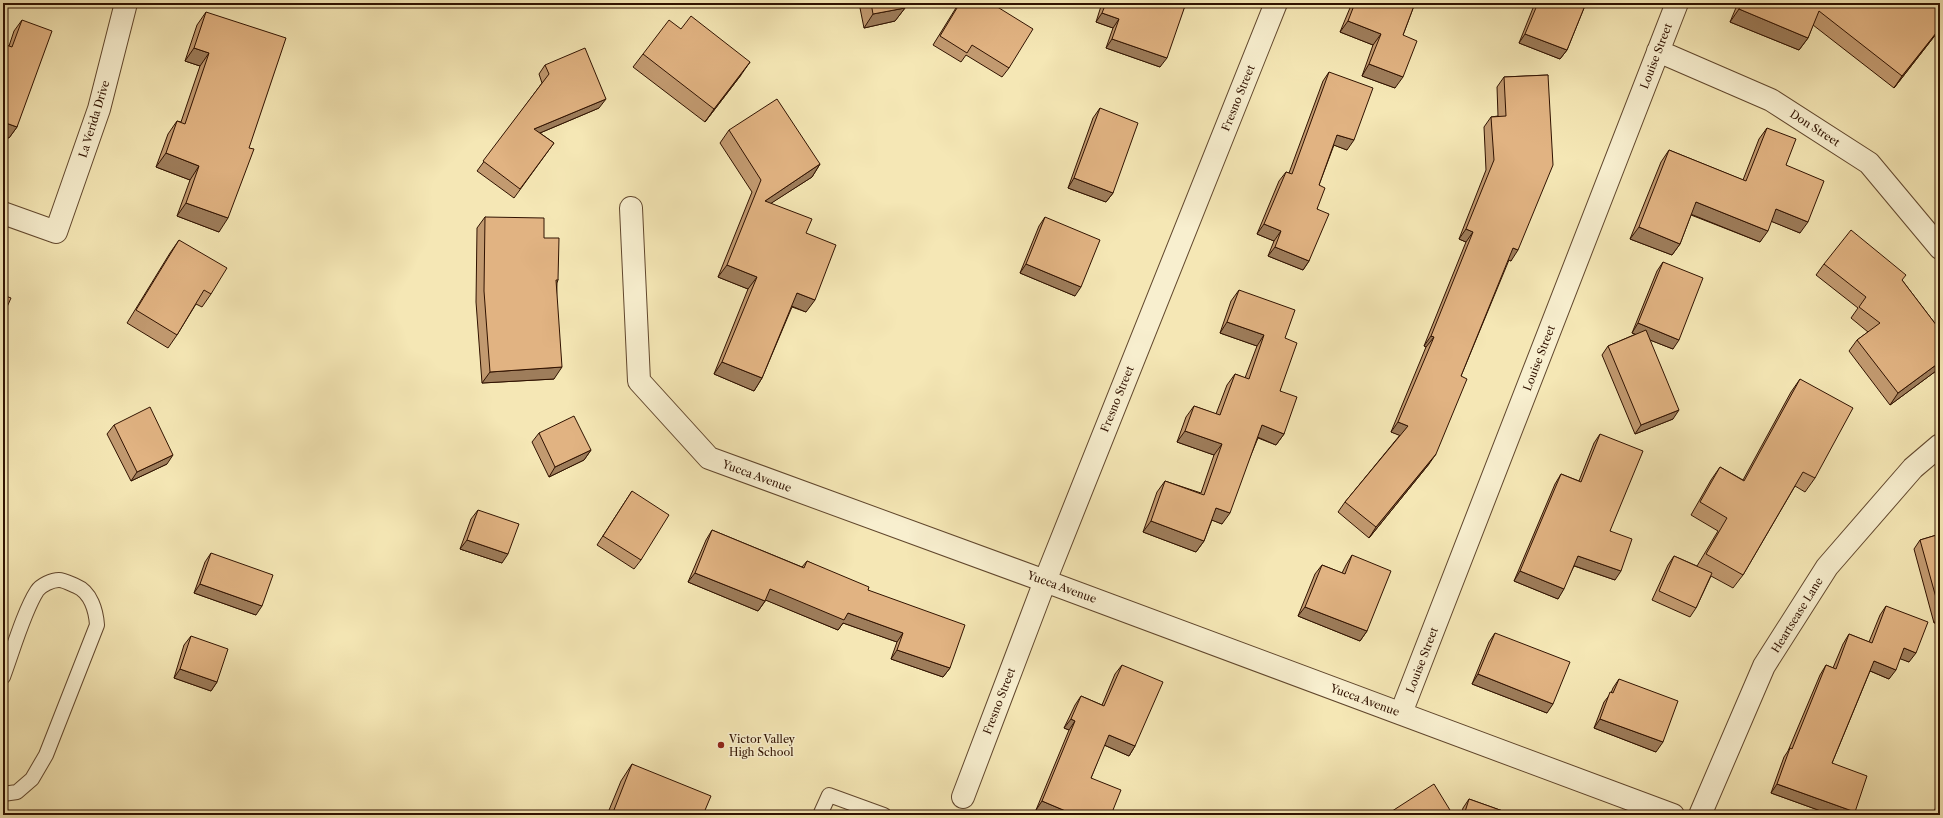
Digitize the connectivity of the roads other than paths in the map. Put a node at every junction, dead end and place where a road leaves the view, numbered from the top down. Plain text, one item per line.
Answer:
1 (126, 3) edge
2 (1276, 3) edge
3 (1677, 3) edge
4 (1658, 51) junction
5 (632, 208) dead end
6 (3, 213) edge
7 (1940, 248) edge
8 (1940, 445) edge
9 (1045, 581) junction
10 (3, 677) edge
11 (1401, 713) junction
12 (3, 794) edge
13 (963, 797) dead end
14 (820, 815) edge
15 (884, 815) edge
16 (1673, 815) edge
17 (1700, 815) edge

1 - 6 street, La Verida Drive
2 - 9 street, Fresno Street
3 - 4 street, Louise Street
4 - 7 street, Don Street
4 - 11 street, Louise Street
5 - 9 street, Yucca Avenue
8 - 17 street, Heartsease Lane
9 - 11 street, Yucca Avenue
9 - 13 street, Fresno Street
10 - 12 lane
11 - 16 street, Yucca Avenue
14 - 15 lane

